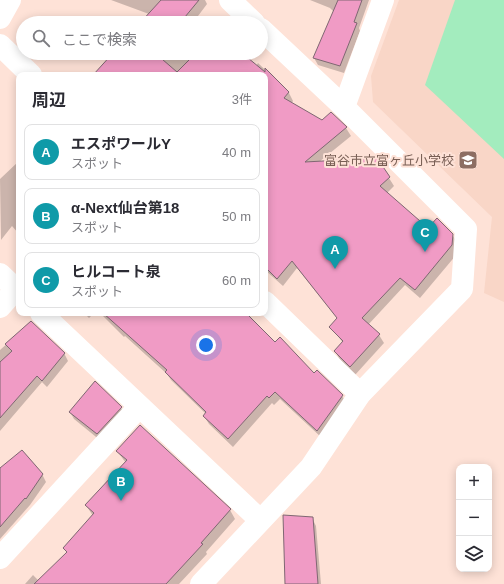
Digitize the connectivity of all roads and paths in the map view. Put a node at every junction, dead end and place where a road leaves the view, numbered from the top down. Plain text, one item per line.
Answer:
1 (10, 0) edge
2 (230, 0) edge
3 (383, 0) edge
4 (247, 16) edge
5 (0, 18) edge
6 (268, 36) edge
7 (0, 45) edge
8 (28, 72) edge
9 (344, 107) junction
10 (0, 274) edge
11 (16, 289) edge
12 (16, 291) edge
13 (268, 305) edge
14 (0, 307) edge
15 (44, 316) edge
16 (360, 394) junction
17 (139, 407) junction
18 (260, 520) junction
19 (0, 558) edge
20 (201, 584) edge

1 - 5 street
2 - 4 street
3 - 9 street
6 - 9 street
7 - 8 street
9 - 16 street
10 - 11 street
12 - 14 street
13 - 16 street
15 - 17 street
16 - 18 street
17 - 18 street
17 - 19 street
18 - 20 street

